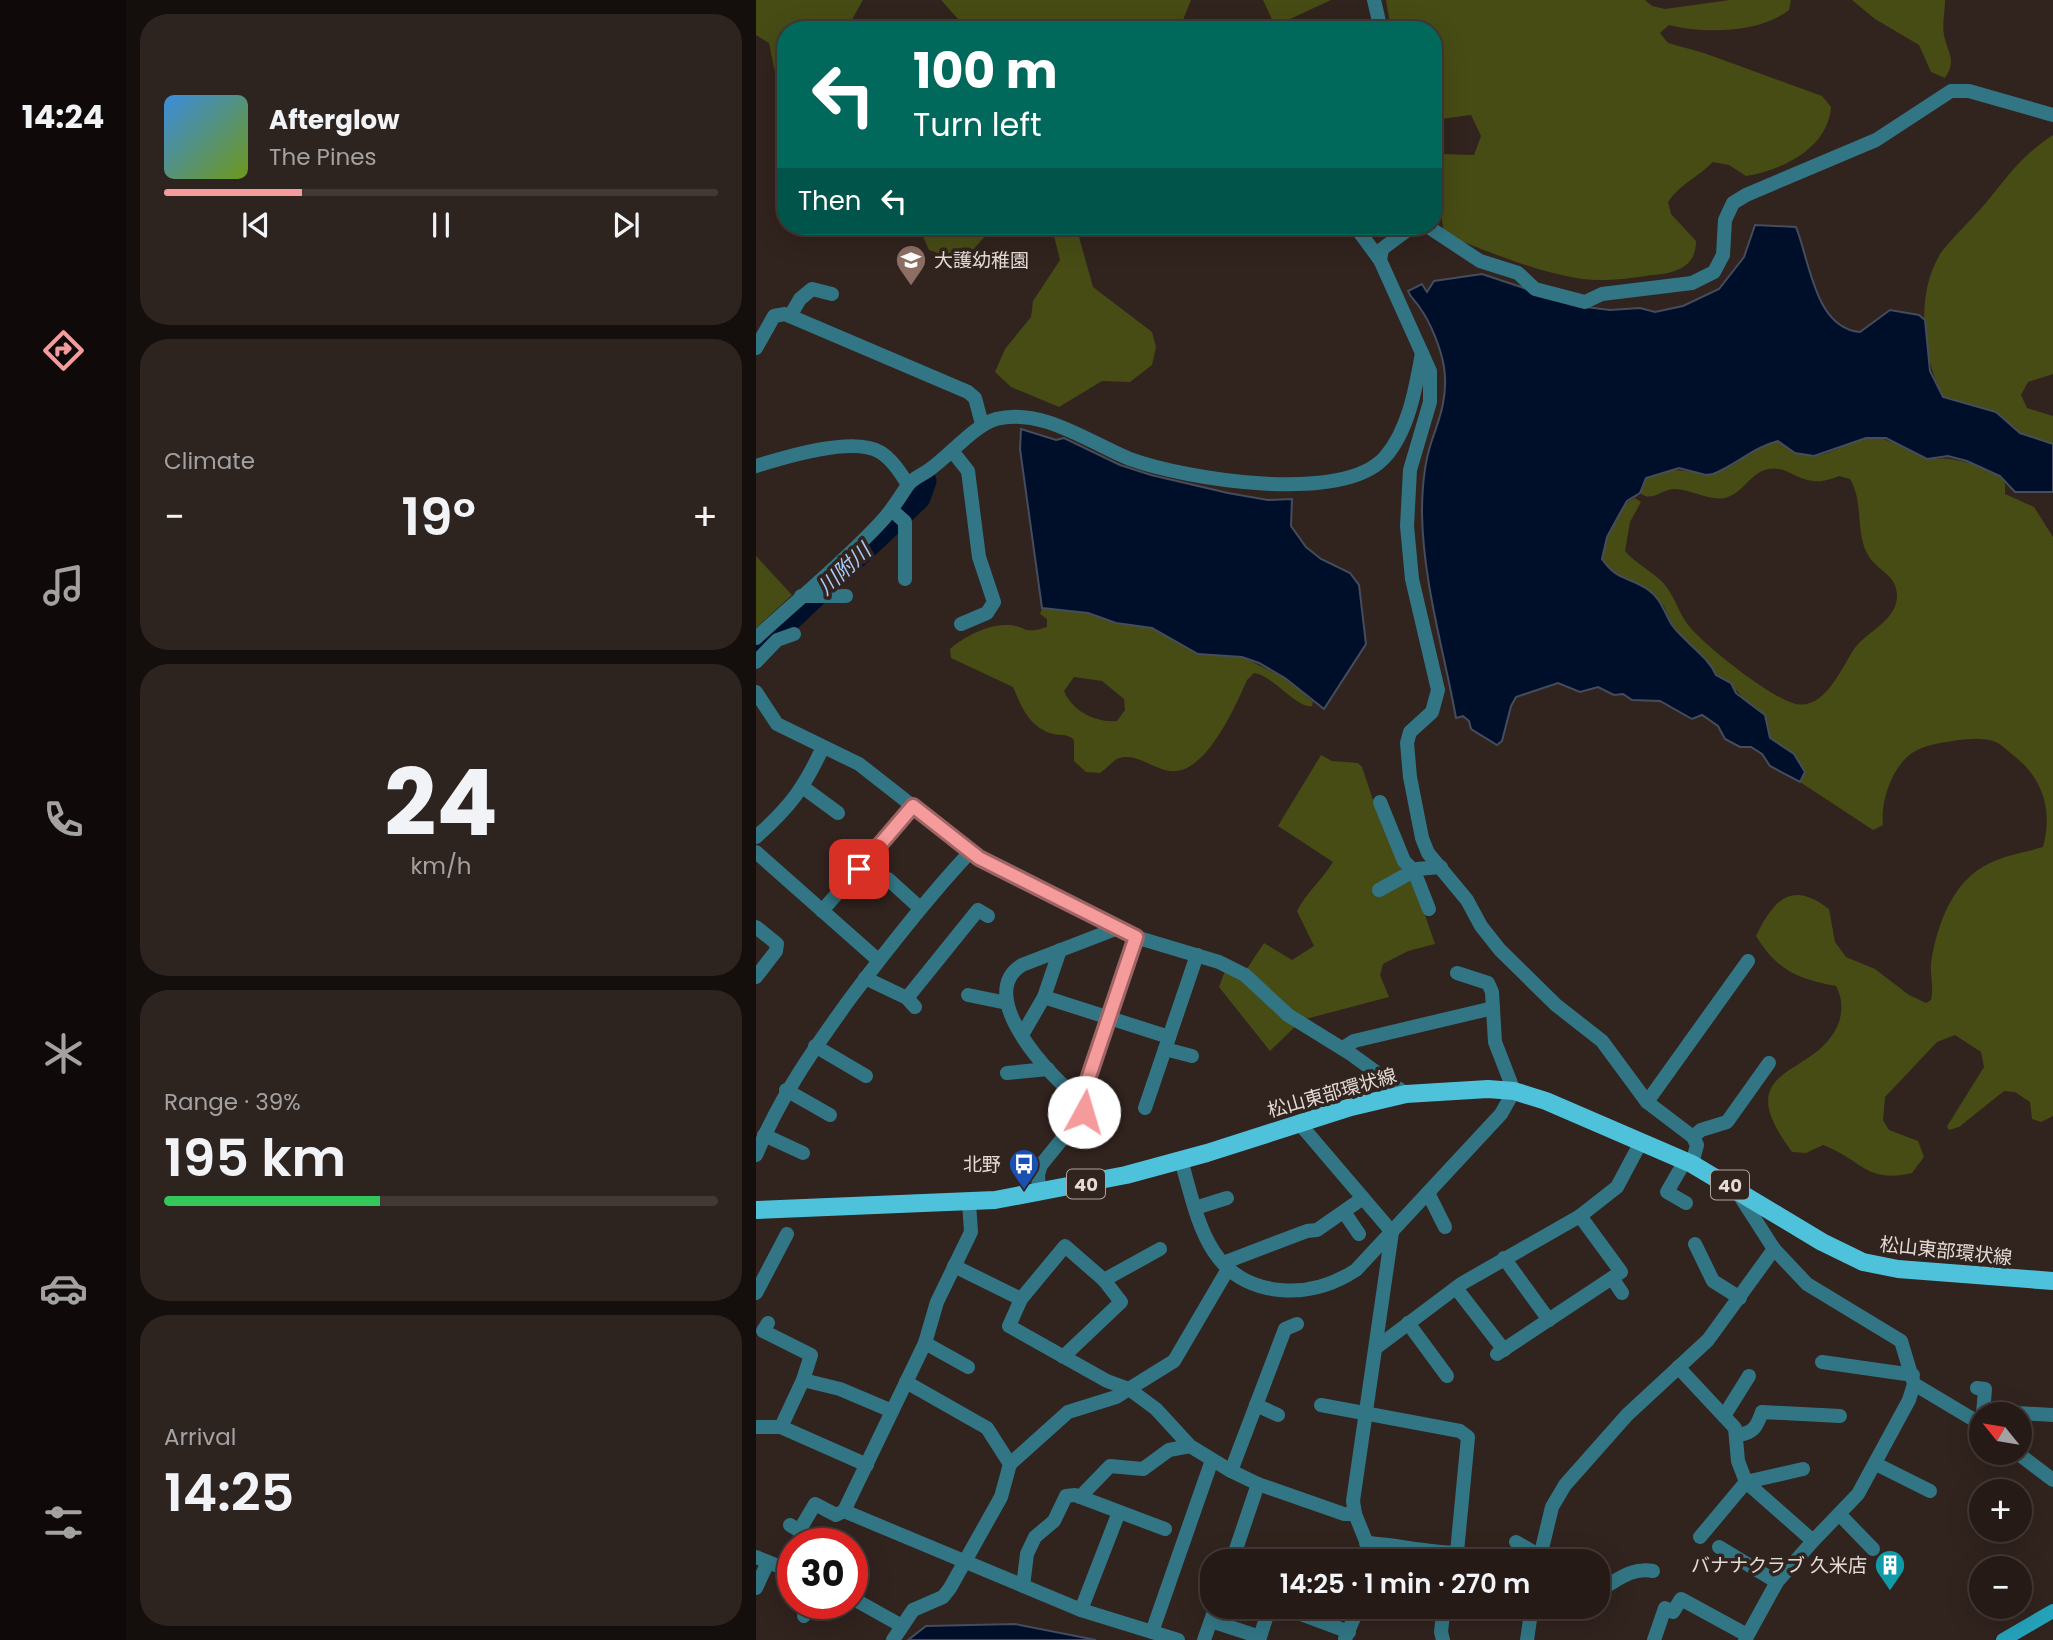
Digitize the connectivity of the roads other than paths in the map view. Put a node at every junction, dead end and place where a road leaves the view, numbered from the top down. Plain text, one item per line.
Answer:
1 (1374, 0) edge
2 (1379, 21) edge
3 (2053, 115) edge
4 (1362, 235) edge
5 (1400, 235) edge
6 (1441, 235) edge
7 (1380, 260) junction
8 (832, 294) dead end
9 (790, 316) junction
10 (756, 348) edge
11 (1422, 353) junction
12 (980, 414) junction
13 (953, 452) junction
14 (756, 466) edge
15 (916, 479) junction
16 (897, 514) junction
17 (905, 579) dead end
18 (846, 596) dead end
19 (810, 597) junction
20 (961, 624) dead end
21 (794, 635) dead end
22 (756, 638) edge
23 (756, 662) edge
24 (756, 692) edge
25 (823, 747) junction
26 (804, 788) junction
27 (1380, 802) dead end
28 (913, 806) junction
29 (838, 813) dead end
30 (759, 830) edge
31 (971, 851) junction
32 (756, 852) edge
33 (1441, 867) junction
34 (1414, 871) junction
35 (888, 879) dead end
36 (1379, 890) dead end
37 (920, 908) junction
38 (1429, 909) dead end
39 (822, 911) junction
40 (988, 916) dead end
41 (756, 927) edge
42 (1118, 928) junction
43 (1136, 937) junction
44 (1060, 950) junction
45 (1197, 955) junction
46 (878, 960) junction
47 (1748, 961) dead end
48 (1457, 974) dead end
49 (756, 976) edge
50 (865, 978) junction
51 (968, 995) dead end
52 (1044, 997) junction
53 (1007, 1003) junction
54 (1493, 1008) junction
55 (1107, 1017) junction
56 (1022, 1035) junction
57 (1167, 1043) junction
58 (816, 1046) junction
59 (1343, 1048) junction
60 (1192, 1056) dead end
61 (1769, 1063) dead end
62 (1048, 1069) junction
63 (1007, 1073) dead end
64 (866, 1076) dead end
65 (786, 1090) junction
66 (1514, 1091) junction
67 (1406, 1094) junction
68 (1081, 1100) junction
69 (1647, 1102) junction
70 (1145, 1108) dead end
71 (830, 1115) dead end
72 (1299, 1123) junction
73 (764, 1135) junction
74 (1693, 1138) junction
75 (1641, 1142) junction
76 (803, 1153) dead end
77 (756, 1155) edge
78 (1181, 1160) junction
79 (1689, 1162) junction
80 (1735, 1187) junction
81 (1039, 1192) junction
82 (1428, 1193) junction
83 (1227, 1198) dead end
84 (1363, 1198) junction
85 (969, 1203) junction
86 (1685, 1203) dead end
87 (785, 1207) junction
88 (1195, 1208) junction
89 (756, 1210) edge
90 (1344, 1212) junction
91 (1580, 1216) junction
92 (1445, 1227) dead end
93 (1392, 1232) junction
94 (1359, 1234) dead end
95 (1695, 1244) dead end
96 (1160, 1249) dead end
97 (1774, 1249) junction
98 (1504, 1258) junction
99 (954, 1266) junction
100 (1226, 1266) junction
101 (1612, 1278) junction
102 (1104, 1280) junction
103 (2053, 1281) edge
104 (1456, 1288) junction
105 (756, 1293) edge
106 (1622, 1293) dead end
107 (1740, 1298) junction
108 (1021, 1299) junction
109 (1549, 1320) junction
110 (768, 1323) dead end
111 (1408, 1323) junction
112 (1297, 1324) dead end
113 (925, 1343) junction
114 (1377, 1347) junction
115 (1063, 1357) junction
116 (1822, 1362) dead end
117 (968, 1367) dead end
118 (1678, 1367) junction
119 (1447, 1376) dead end
120 (1749, 1376) dead end
121 (803, 1380) junction
122 (1914, 1380) junction
123 (906, 1382) junction
124 (1977, 1388) dead end
125 (1129, 1389) junction
126 (1984, 1402) edge
127 (1256, 1405) junction
128 (1321, 1405) dead end
129 (892, 1411) junction
130 (1969, 1411) edge
131 (1278, 1415) dead end
132 (2053, 1415) edge
133 (1367, 1416) junction
134 (1724, 1416) junction
135 (1840, 1416) dead end
136 (2032, 1416) edge
137 (756, 1427) edge
138 (781, 1427) junction
139 (1738, 1435) junction
140 (1190, 1446) junction
141 (1212, 1460) junction
142 (1010, 1464) junction
143 (1875, 1464) junction
144 (2032, 1464) edge
145 (867, 1465) junction
146 (1803, 1469) dead end
147 (1231, 1471) junction
148 (2053, 1480) edge
149 (1746, 1482) junction
150 (1258, 1484) junction
151 (1930, 1491) dead end
152 (1080, 1497) junction
153 (844, 1510) junction
154 (1119, 1512) junction
155 (1355, 1514) junction
156 (1840, 1515) junction
157 (795, 1528) edge
158 (1165, 1529) dead end
159 (1700, 1537) dead end
160 (1812, 1541) junction
161 (1516, 1542) dead end
162 (1366, 1543) junction
163 (1719, 1547) dead end
164 (1236, 1549) edge
165 (1369, 1549) edge
166 (1429, 1549) edge
167 (1457, 1549) edge
168 (1526, 1549) edge
169 (1541, 1549) edge
170 (1872, 1549) dead end
171 (762, 1559) edge
172 (965, 1562) junction
173 (1653, 1571) dead end
174 (1777, 1582) junction
175 (1610, 1584) edge
176 (1023, 1586) junction
177 (756, 1588) edge
178 (868, 1607) edge
179 (1082, 1611) junction
180 (2053, 1611) edge
181 (1266, 1619) edge
182 (1308, 1619) edge
183 (1354, 1619) edge
184 (1442, 1619) edge
185 (1530, 1619) edge
186 (1211, 1621) joint
187 (902, 1626) junction
188 (1152, 1632) junction
189 (1347, 1636) edge
190 (1746, 1637) edge
191 (893, 1640) edge
192 (1178, 1640) edge
193 (1205, 1640) edge
194 (1443, 1640) edge
195 (1527, 1640) edge
196 (1654, 1640) edge
197 (2004, 1640) edge

1 - 2 street
3 - 6 street
4 - 7 street
5 - 7 street
7 - 11 street
8 - 9 street
9 - 10 street
9 - 12 street
11 - 12 street
11 - 33 street
12 - 13 street
13 - 15 street
13 - 20 street
14 - 15 street
15 - 16 street
16 - 17 street
16 - 19 street
18 - 19 street
19 - 22 street
21 - 23 street
24 - 25 street
25 - 26 street
25 - 28 street
26 - 29 street
26 - 30 street
27 - 34 street
28 - 31 street
28 - 39 street
31 - 37 street
31 - 42 street
32 - 39 street
33 - 34 street
33 - 69 street
34 - 36 street
34 - 38 street
35 - 37 street
37 - 46 street
39 - 46 street
40 - 50 street
41 - 49 street
42 - 43 street
42 - 44 street
43 - 45 street
43 - 55 street
44 - 52 street
44 - 53 street
45 - 57 street
45 - 59 street
46 - 50 street
47 - 69 street
48 - 54 street
50 - 58 street
51 - 53 street
52 - 55 street
52 - 56 street
53 - 56 street
54 - 59 street
54 - 66 street
55 - 57 street
55 - 68 street
56 - 62 street
57 - 60 street
57 - 70 street
58 - 64 street
58 - 65 street
59 - 67 street
61 - 74 street
62 - 63 street
62 - 68 street
65 - 71 street
65 - 73 street
66 - 67 main road, 松山東部環状線 / 40
66 - 75 main road, 松山東部環状線 / 40
66 - 82 street
67 - 72 main road, 松山東部環状線 / 40
68 - 81 street
69 - 74 street
72 - 78 main road, 松山東部環状線 / 40
72 - 84 street
73 - 76 street
73 - 77 street
74 - 79 street
75 - 79 main road, 松山東部環状線 / 40
75 - 91 street
78 - 81 main road, 松山東部環状線 / 40
78 - 88 street
79 - 80 main road, 松山東部環状線 / 40
79 - 86 street
80 - 97 street
80 - 103 main road, 松山東部環状線 / 40
81 - 85 main road, 松山東部環状線 / 40
82 - 92 street
82 - 93 street
83 - 88 street
84 - 90 street
84 - 93 street
85 - 87 main road, 松山東部環状線 / 40
85 - 99 street
87 - 89 main road, 松山東部環状線 / 40
87 - 105 street
88 - 100 street
90 - 94 street
90 - 100 street
91 - 98 street
91 - 101 street
93 - 100 street
93 - 114 street
95 - 107 street
96 - 102 street
97 - 107 street
97 - 122 street
98 - 104 street
98 - 109 street
99 - 108 street
99 - 113 street
100 - 125 street
101 - 106 street
101 - 109 street
102 - 108 street
102 - 115 street
104 - 109 street
104 - 111 street
107 - 118 street
108 - 115 street
110 - 121 street
111 - 114 street
111 - 119 street
112 - 127 street
113 - 117 street
113 - 123 street
114 - 133 street
115 - 125 street
116 - 122 street
118 - 134 street
118 - 169 street
120 - 134 street
121 - 129 street
121 - 138 street
122 - 130 street
122 - 143 street
123 - 129 street
123 - 142 street
124 - 126 street
125 - 140 street
125 - 142 street
127 - 131 street
127 - 147 street
128 - 133 street
129 - 145 street
132 - 136 street
133 - 155 street
133 - 167 street
134 - 139 street
135 - 139 street
137 - 138 street
138 - 145 street
139 - 149 street
140 - 141 street
140 - 152 street
141 - 147 street
141 - 188 street
142 - 172 street
143 - 151 street
143 - 156 street
144 - 148 street
145 - 153 street
146 - 149 street
147 - 150 street
149 - 159 street
149 - 160 street
150 - 155 street
150 - 164 street
152 - 154 street
152 - 176 street
153 - 157 street
153 - 172 street
154 - 158 street
154 - 179 street
155 - 162 street
156 - 160 street
156 - 170 street
160 - 174 street
161 - 168 street
162 - 165 street
162 - 166 street
163 - 174 street
171 - 177 street
172 - 176 street
172 - 187 street
173 - 175 street
174 - 190 street
176 - 179 street
178 - 187 street
179 - 188 street
180 - 197 main road
181 - 186 street
182 - 189 street
183 - 189 street
184 - 194 street
185 - 195 street
186 - 193 street
187 - 191 street
188 - 192 street
190 - 196 street

